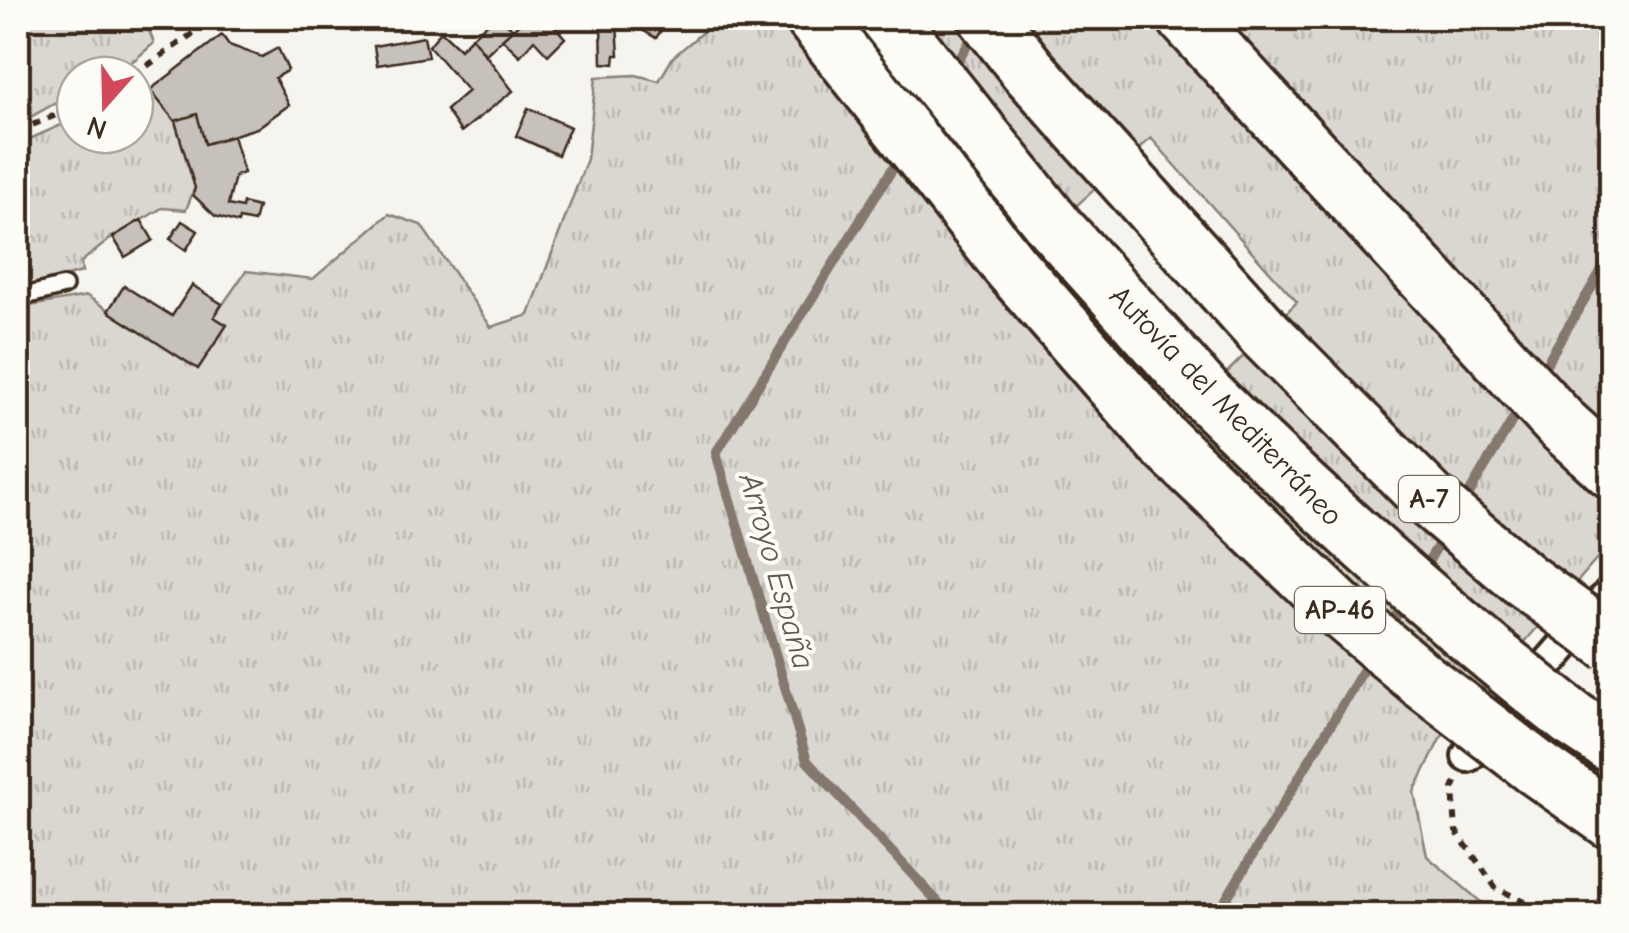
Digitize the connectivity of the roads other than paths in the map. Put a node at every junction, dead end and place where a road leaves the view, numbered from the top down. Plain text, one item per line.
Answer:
1 (814, 18) edge
2 (888, 18) edge
3 (987, 18) edge
4 (1186, 18) edge
5 (64, 286) dead end
6 (18, 298) edge
7 (1612, 470) edge
8 (1612, 591) edge
9 (1612, 644) edge
10 (1591, 731) edge
11 (1468, 756) road end
12 (1612, 821) edge

1 - 12 highway, AP-46, bridge
2 - 10 highway, Autovía del Mediterráneo / A-7, bridge
3 - 9 highway, A-7, bridge
4 - 7 highway
5 - 6 lane
8 - 11 street

